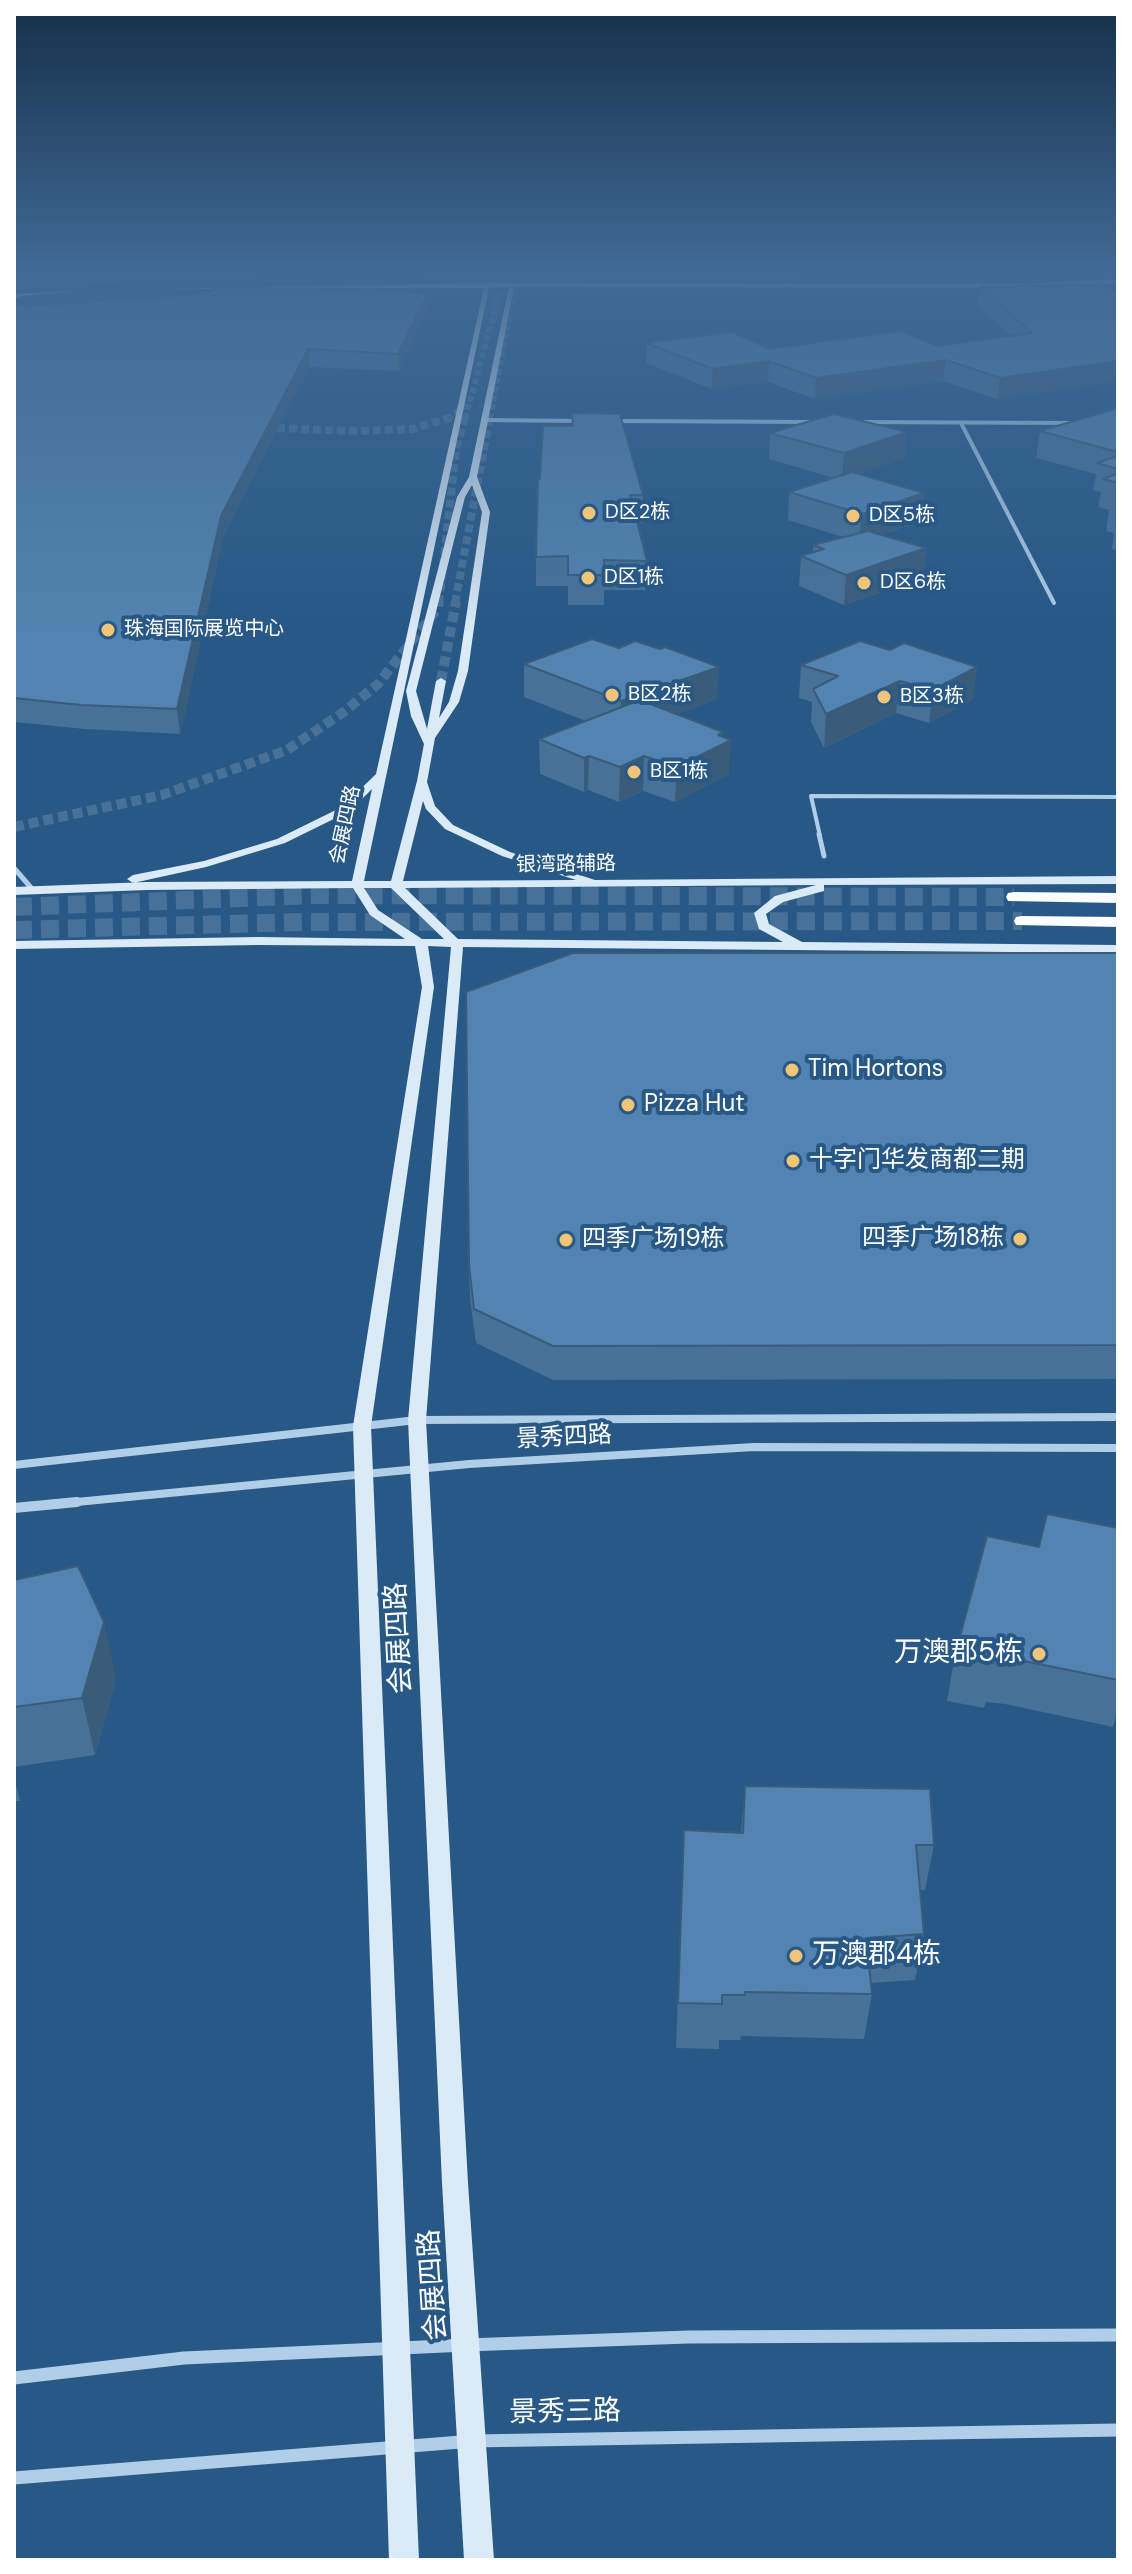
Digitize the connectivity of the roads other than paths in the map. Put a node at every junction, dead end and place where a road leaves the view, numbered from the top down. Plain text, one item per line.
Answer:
1 (464, 393) edge
2 (491, 393) edge
3 (485, 420) junction
4 (596, 421) edge
5 (612, 421) edge
6 (818, 422) edge
7 (850, 422) edge
8 (961, 423) junction
9 (1087, 423) edge
10 (473, 477) junction
11 (1054, 603) dead end
12 (441, 681) tunnel mouth
13 (428, 743) junction
14 (381, 775) junction
15 (422, 781) junction
16 (1118, 797) edge
17 (824, 856) dead end
18 (14, 868) edge
19 (862, 880) junction
20 (1118, 880) edge
21 (606, 884) junction
22 (357, 886) junction
23 (396, 886) junction
24 (81, 889) junction
25 (33, 890) junction
26 (14, 891) edge
27 (1014, 897) tunnel mouth
28 (1118, 898) edge
29 (1022, 921) tunnel mouth
30 (1118, 922) edge
31 (421, 944) junction
32 (14, 945) edge
33 (457, 945) junction
34 (800, 947) junction
35 (1118, 949) edge
36 (1118, 1417) edge
37 (417, 1420) junction
38 (362, 1426) junction
39 (1118, 1448) edge
40 (14, 1465) edge
41 (420, 1469) junction
42 (363, 1474) junction
43 (14, 1508) edge
44 (1118, 2335) edge
45 (466, 2345) junction
46 (398, 2348) junction
47 (14, 2378) edge
48 (1118, 2430) edge
49 (473, 2441) junction
50 (401, 2448) junction
51 (14, 2478) edge
52 (404, 2560) edge
53 (479, 2560) edge

1 - 14 main road, 会展四路
2 - 3 main road
3 - 4 street
3 - 10 main road
5 - 6 street
7 - 8 street
8 - 9 street
8 - 11 street
10 - 13 main road
10 - 13 main road
12 - 13 main road
13 - 15 main road
14 - 22 main road, 会展四路
14 - 24 main road
15 - 21 main road
15 - 23 main road
16 - 17 lane
18 - 25 lane
19 - 20 main road, 银湾路辅路
19 - 21 main road, 银湾路辅路
19 - 34 main road
21 - 23 main road, 银湾路辅路
22 - 23 main road, 银湾路辅路
22 - 24 main road, 银湾路辅路
22 - 31 main road
23 - 33 main road
24 - 25 main road, 银湾路辅路
25 - 26 main road, 银湾路辅路
27 - 28 highway
29 - 30 highway
31 - 32 main road
31 - 33 main road
31 - 38 main road, 会展四路
33 - 34 main road
33 - 37 main road, 会展四路
34 - 35 main road
36 - 37 street, 景秀四路
37 - 38 street, 景秀四路
37 - 41 main road, 会展四路
38 - 40 street, 景秀四路
38 - 42 main road, 会展四路
39 - 41 street, 景秀四路
41 - 42 street, 景秀四路
41 - 45 main road, 会展四路
42 - 43 street, 景秀四路
42 - 46 main road, 会展四路
44 - 45 street
45 - 46 street
45 - 49 main road, 会展四路
46 - 47 street
46 - 50 main road, 会展四路
48 - 49 street, 景秀三路
49 - 50 street, 景秀三路
49 - 53 main road, 会展四路
50 - 51 street, 景秀三路
50 - 52 main road, 会展四路

